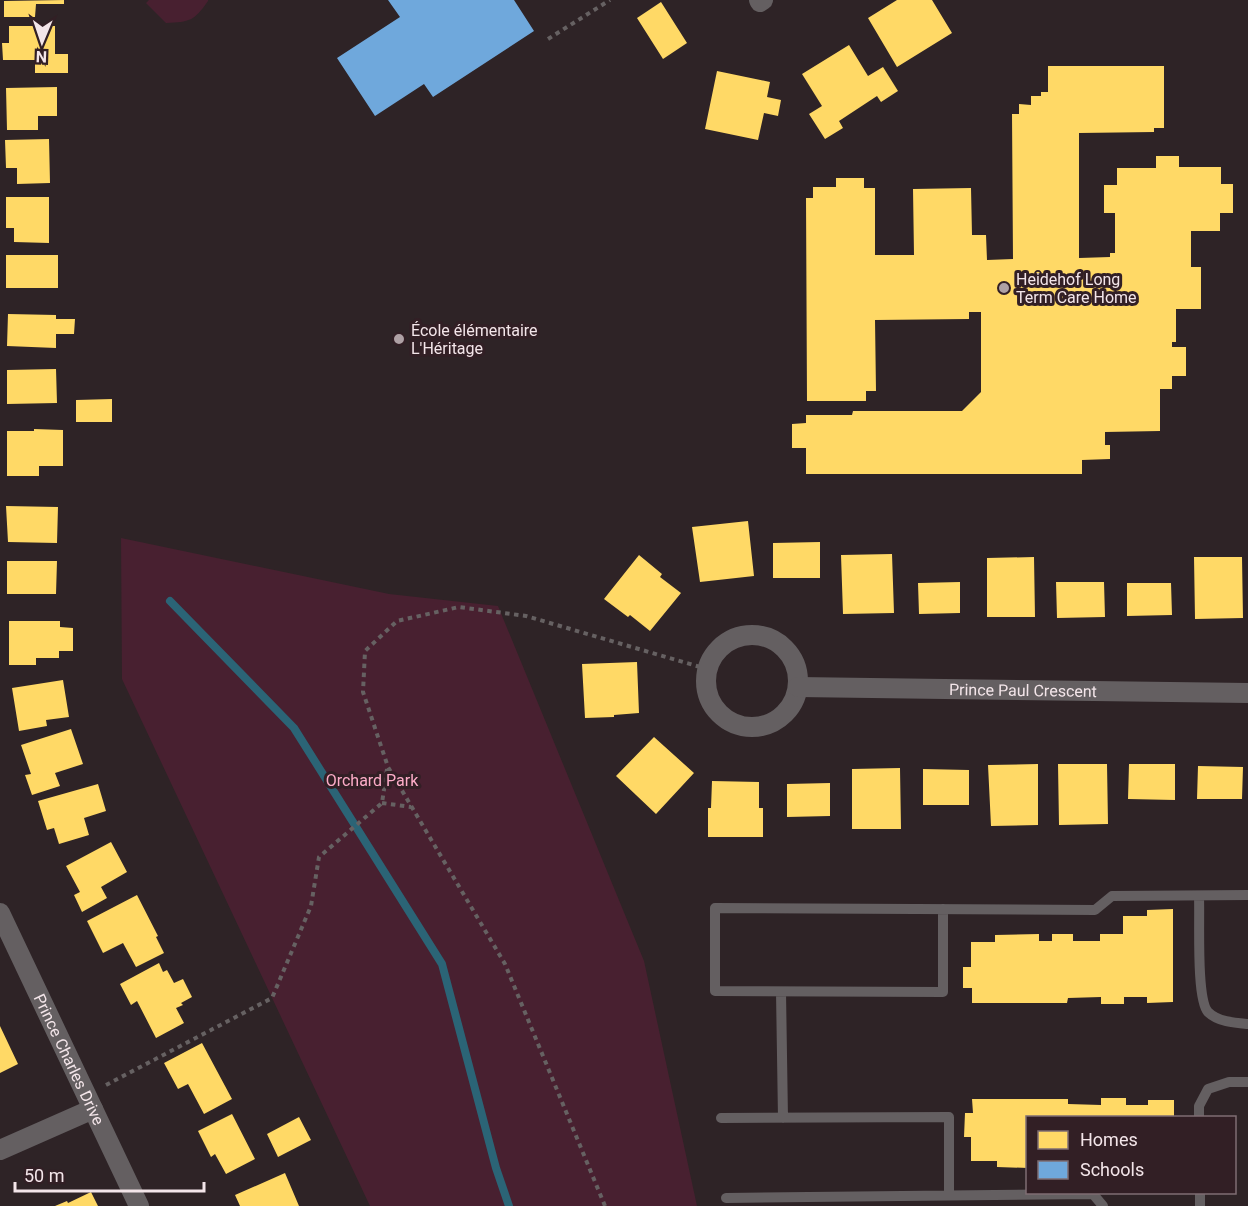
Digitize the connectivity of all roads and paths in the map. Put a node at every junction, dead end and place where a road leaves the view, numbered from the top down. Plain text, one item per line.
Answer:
1 (610, 0) edge
2 (548, 39) dead end
3 (707, 669) junction
4 (798, 687) junction
5 (1248, 693) edge
6 (388, 767) junction
7 (382, 803) junction
8 (411, 807) junction
9 (1248, 895) edge
10 (1199, 897) junction
11 (943, 909) junction
12 (0, 913) edge
13 (781, 992) junction
14 (1248, 1024) edge
15 (1248, 1082) edge
16 (90, 1102) junction
17 (1200, 1116) edge
18 (721, 1118) dead end
19 (783, 1118) junction
20 (0, 1150) edge
21 (949, 1196) junction
22 (726, 1198) dead end
23 (139, 1206) edge
24 (604, 1206) edge
25 (1104, 1206) edge

1 - 2 path
3 - 4 street
3 - 4 street
3 - 6 path
4 - 5 street, Prince Paul Crescent
6 - 7 path
6 - 8 path
7 - 8 path
7 - 16 path
8 - 24 path
9 - 10 lane
10 - 11 lane
10 - 14 lane
11 - 13 lane
11 - 13 lane
12 - 16 street, Prince Charles Drive
13 - 19 lane
15 - 17 lane
16 - 20 street
16 - 23 street, Prince Charles Drive
18 - 19 lane
19 - 21 lane
21 - 22 lane
21 - 25 lane

